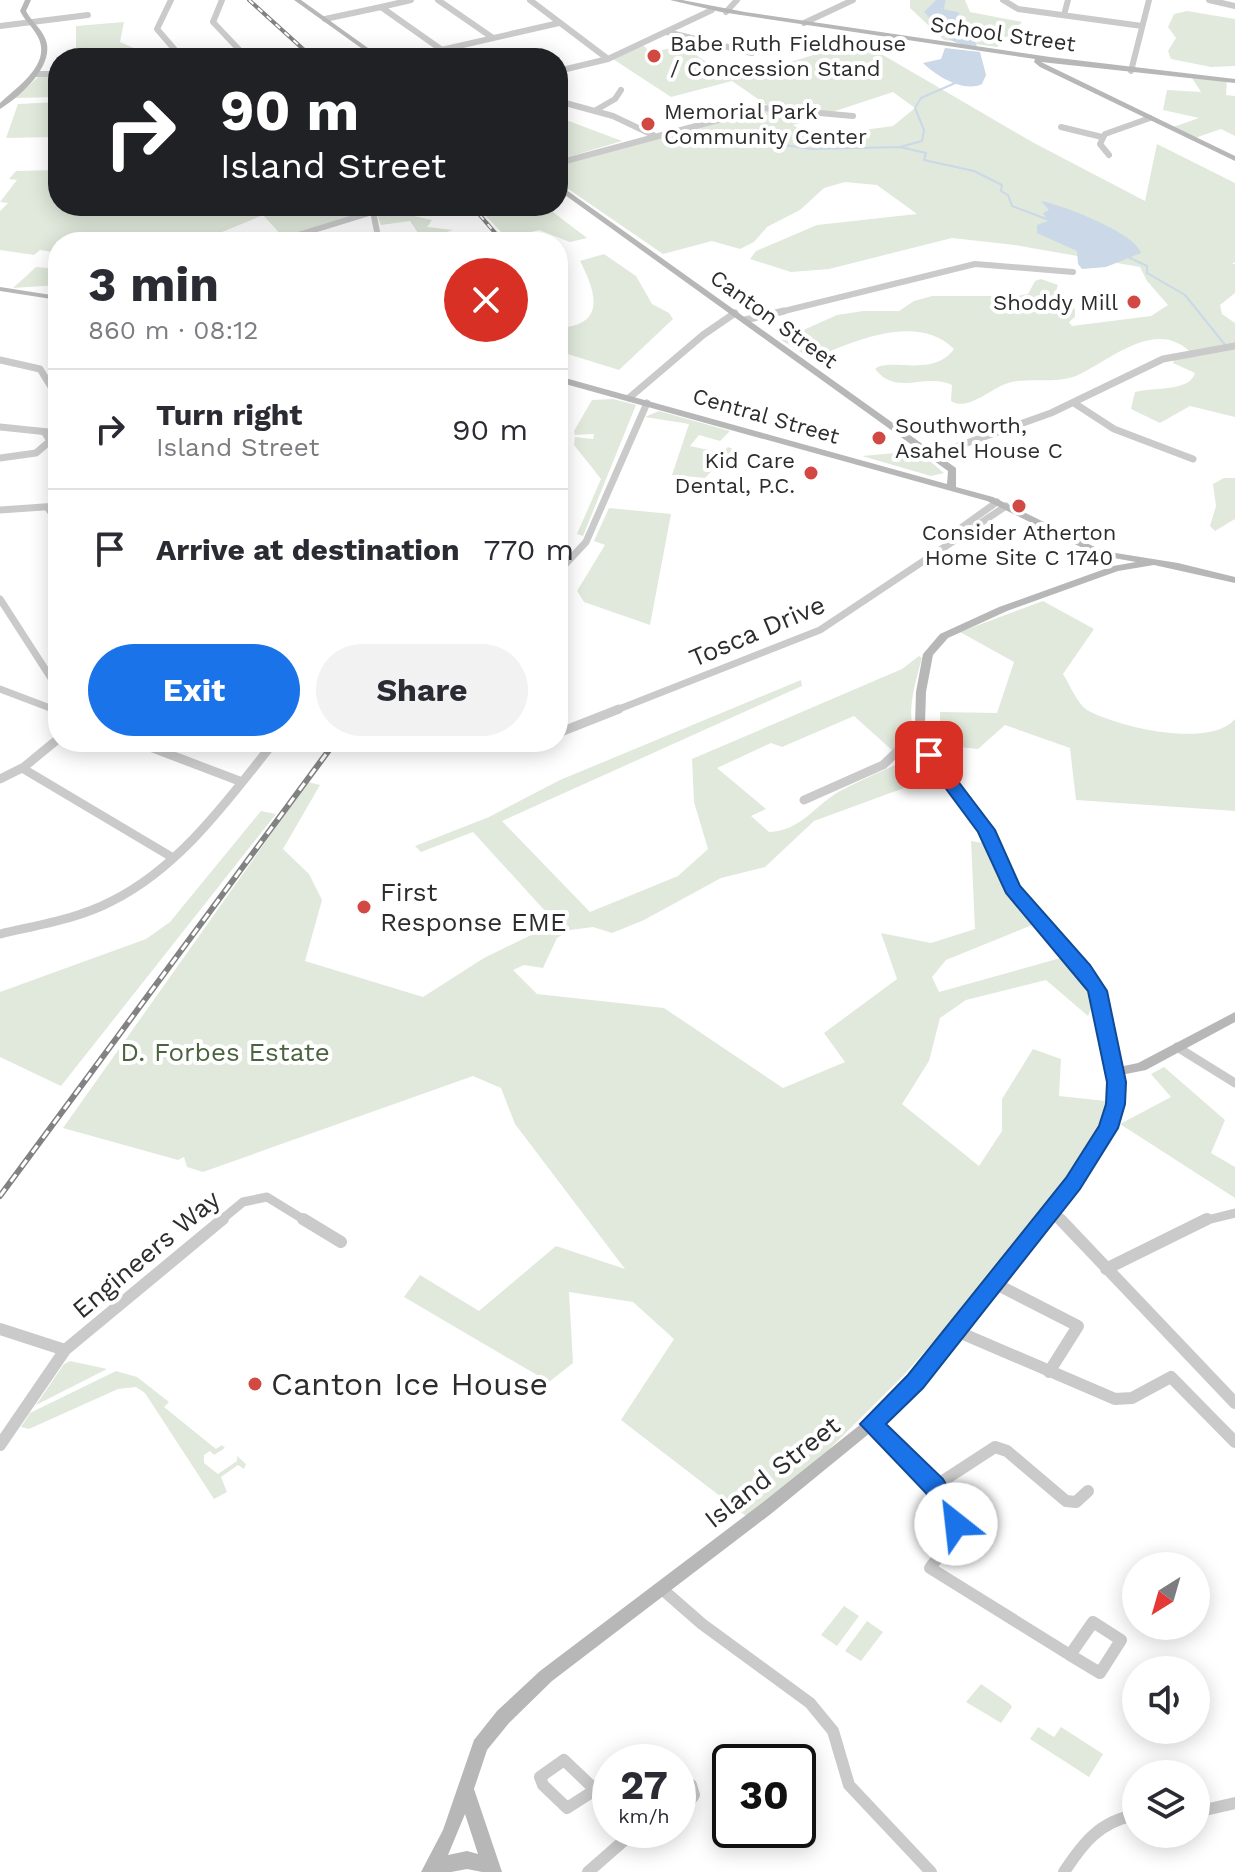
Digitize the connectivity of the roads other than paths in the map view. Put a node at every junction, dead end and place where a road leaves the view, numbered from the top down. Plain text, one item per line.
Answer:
1 (28, 0) edge
2 (171, 0) edge
3 (222, 0) edge
4 (297, 0) edge
5 (411, 0) edge
6 (438, 0) edge
7 (530, 0) edge
8 (673, 0) edge
9 (737, 0) edge
10 (853, 0) edge
11 (1003, 0) edge
12 (1068, 0) edge
13 (1149, 0) edge
14 (1209, 0) edge
15 (1235, 6) edge
16 (381, 7) junction
17 (712, 10) junction
18 (726, 12) junction
19 (88, 15) dead end
20 (1064, 15) junction
21 (325, 19) junction
22 (28, 22) junction
23 (559, 23) junction
24 (804, 23) junction
25 (0, 26) edge
26 (1142, 26) junction
27 (667, 32) junction
28 (493, 38) junction
29 (173, 48) edge
30 (238, 48) edge
31 (365, 48) edge
32 (439, 48) edge
33 (450, 48) edge
34 (752, 53) dead end
35 (1009, 53) junction
36 (1040, 57) junction
37 (608, 59) junction
38 (1042, 66) junction
39 (568, 69) edge
40 (1131, 71) junction
41 (35, 74) junction
42 (48, 74) edge
43 (1235, 81) edge
44 (621, 90) dead end
45 (568, 103) edge
46 (0, 107) edge
47 (596, 110) junction
48 (853, 116) dead end
49 (1150, 118) junction
50 (1061, 127) dead end
51 (655, 136) junction
52 (1102, 137) junction
53 (1109, 155) dead end
54 (1235, 159) edge
55 (568, 160) edge
56 (568, 193) edge
57 (349, 216) edge
58 (304, 232) edge
59 (1073, 272) dead end
60 (2, 291) edge
61 (48, 297) edge
62 (735, 313) junction
63 (745, 320) junction
64 (1235, 346) edge
65 (0, 360) edge
66 (48, 378) edge
67 (568, 382) edge
68 (629, 398) junction
69 (647, 403) junction
70 (1074, 403) junction
71 (0, 427) edge
72 (45, 433) junction
73 (48, 433) edge
74 (48, 438) edge
75 (48, 443) edge
76 (933, 455) junction
77 (0, 458) edge
78 (1193, 459) dead end
79 (951, 488) junction
80 (1002, 504) junction
81 (48, 508) edge
82 (0, 510) edge
83 (1115, 560) junction
84 (568, 561) edge
85 (1235, 580) edge
86 (0, 599) edge
87 (48, 673) edge
88 (0, 689) edge
89 (48, 706) edge
90 (568, 729) edge
91 (924, 743) junction
92 (48, 747) edge
93 (163, 752) edge
94 (266, 752) edge
95 (22, 768) junction
96 (0, 779) edge
97 (242, 782) junction
98 (804, 800) dead end
99 (170, 856) junction
100 (0, 934) edge
101 (1235, 1016) edge
102 (1177, 1047) junction
103 (1115, 1072) junction
104 (1235, 1083) edge
105 (1051, 1209) junction
106 (1235, 1213) edge
107 (341, 1242) dead end
108 (1106, 1269) junction
109 (992, 1282) junction
110 (0, 1329) edge
111 (954, 1330) junction
112 (65, 1350) junction
113 (1049, 1372) junction
114 (1235, 1403) edge
115 (871, 1424) junction
116 (1235, 1442) edge
117 (0, 1445) edge
118 (935, 1486) junction
119 (1088, 1491) dead end
120 (662, 1589) junction
121 (1070, 1655) dead end
122 (465, 1789) junction
123 (1235, 1803) edge
124 (1210, 1809) edge
125 (1122, 1817) edge
126 (615, 1848) edge
127 (491, 1868) edge
128 (432, 1869) edge
129 (588, 1872) edge
130 (931, 1872) edge
131 (1064, 1872) edge

1 - 22 street
2 - 29 street
3 - 30 street
4 - 21 street
5 - 16 street
6 - 28 street
7 - 23 street
8 - 17 street, School Street
9 - 18 street
10 - 24 street
11 - 20 street
12 - 20 street
13 - 26 street
14 - 15 street
16 - 21 street
16 - 32 street
17 - 18 street, School Street
17 - 27 street
18 - 24 street, School Street
19 - 22 street
20 - 26 street
21 - 31 street
22 - 25 street
22 - 41 street
23 - 28 street
23 - 37 street
24 - 35 street, School Street
26 - 40 street
27 - 34 street
27 - 37 street
28 - 33 street
35 - 36 street, School Street
35 - 38 street
36 - 38 street
36 - 40 street, School Street
37 - 39 street
38 - 49 street
40 - 43 street, School Street
41 - 42 street
41 - 46 street
44 - 47 street
45 - 47 street
47 - 51 street
48 - 51 street
49 - 52 street
49 - 54 street
50 - 52 street
51 - 55 street
52 - 53 street
56 - 62 street, Canton Street
57 - 58 street
59 - 63 street
60 - 61 street
62 - 63 street, Canton Street
62 - 68 street
63 - 76 street, Canton Street
64 - 70 street
65 - 66 street
67 - 68 street, Central Street
68 - 69 street, Central Street
69 - 79 street, Central Street
69 - 84 street
70 - 76 street
70 - 78 street
71 - 72 street
72 - 73 street
72 - 74 street
75 - 77 street
76 - 79 street, Canton Street
79 - 80 street, Central Street
80 - 83 street, Central Street
80 - 90 street, Tosca Drive
81 - 82 street
83 - 85 street, Island Street
83 - 91 street, Island Street
86 - 87 street
88 - 89 street
91 - 98 street
91 - 103 street, Island Street
92 - 95 street
93 - 97 street
94 - 97 street
95 - 96 street
95 - 99 street
97 - 99 street
99 - 100 street
101 - 102 street
102 - 103 street
102 - 104 street
103 - 105 street, Island Street
105 - 108 street
105 - 109 street, Island Street
106 - 108 street
107 - 112 street, Engineers Way
108 - 114 street
109 - 111 street, Island Street
109 - 113 street
110 - 112 street
111 - 113 street
111 - 115 street, Island Street
112 - 117 street
113 - 116 street
115 - 118 street
115 - 120 street, Island Street
118 - 119 street
118 - 121 street
120 - 122 street, Island Street
120 - 130 street
122 - 127 street
122 - 128 street, Island Street
123 - 124 street
125 - 131 street
126 - 129 street
127 - 128 street

